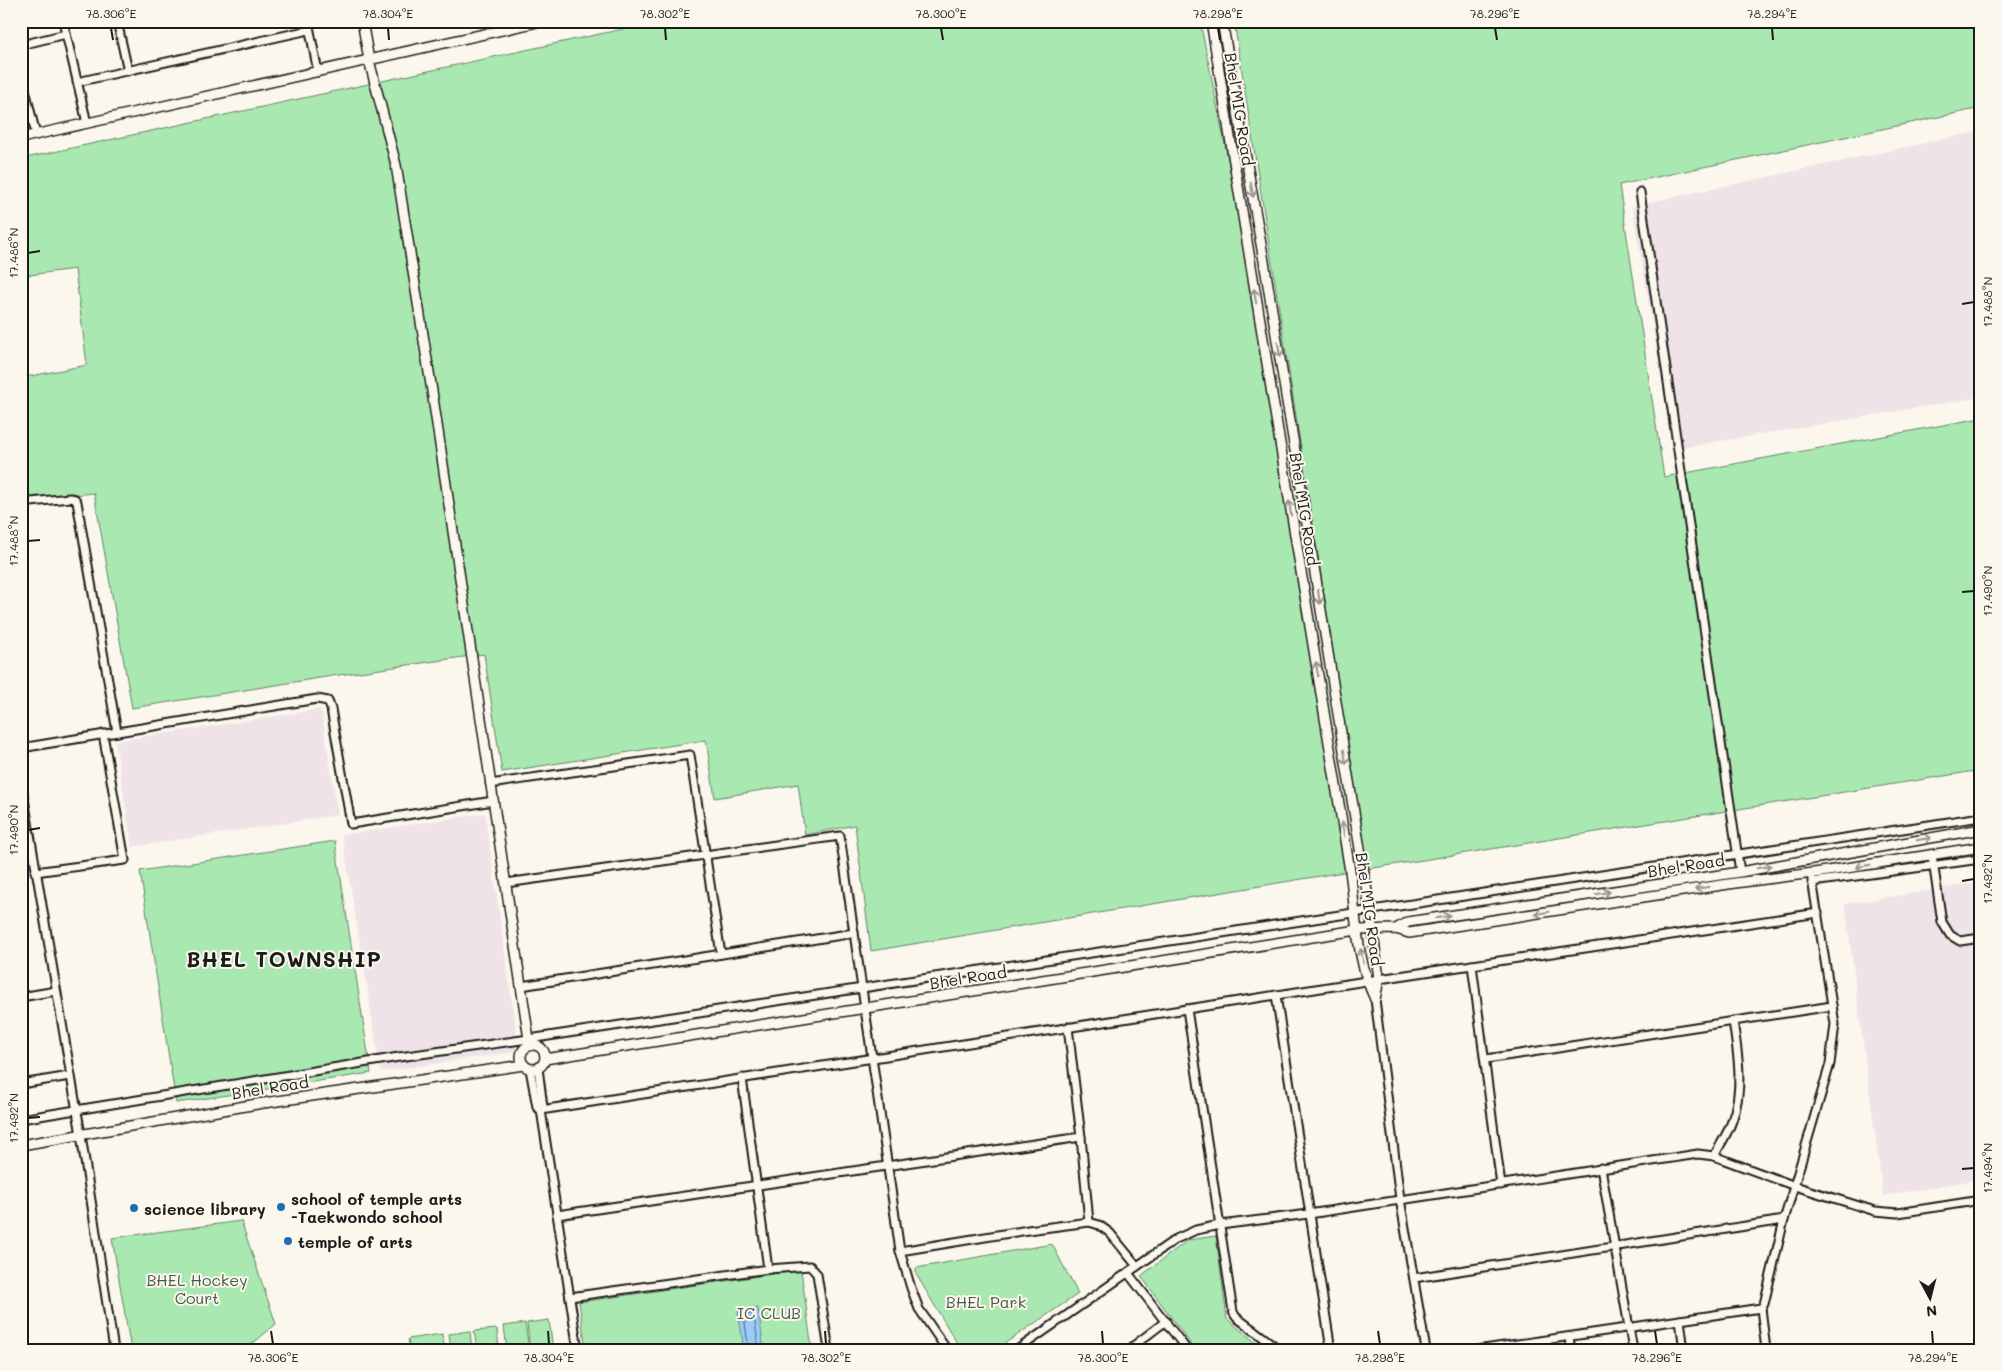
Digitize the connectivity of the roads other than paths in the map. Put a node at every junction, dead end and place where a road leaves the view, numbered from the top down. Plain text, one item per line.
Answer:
1 (63, 21) edge
2 (117, 21) edge
3 (308, 21) edge
4 (362, 21) edge
5 (542, 21) edge
6 (1211, 21) edge
7 (1222, 21) edge
8 (309, 30) junction
9 (66, 34) junction
10 (21, 45) edge
11 (369, 60) junction
12 (128, 70) junction
13 (21, 72) edge
14 (318, 72) junction
15 (78, 82) junction
16 (87, 123) junction
17 (36, 135) junction
18 (21, 138) edge
19 (1640, 192) dead end
20 (21, 503) edge
21 (117, 732) junction
22 (103, 734) junction
23 (21, 748) edge
24 (21, 781) edge
25 (490, 784) junction
26 (493, 801) junction
27 (1981, 817) edge
28 (24, 825) edge
29 (1981, 829) edge
30 (1981, 847) edge
31 (706, 855) junction
32 (1737, 855) junction
33 (1932, 855) junction
34 (1981, 859) edge
35 (1934, 865) junction
36 (35, 872) junction
37 (1740, 872) junction
38 (1812, 877) junction
39 (506, 883) junction
40 (1370, 910) junction
41 (1356, 912) junction
42 (1818, 913) junction
43 (1373, 929) junction
44 (1396, 929) junction
45 (1357, 930) junction
46 (854, 934) junction
47 (1981, 938) edge
48 (721, 954) junction
49 (1472, 965) junction
50 (1379, 978) junction
51 (1366, 981) junction
52 (521, 986) junction
53 (862, 987) junction
54 (56, 991) junction
55 (1276, 995) junction
56 (21, 996) edge
57 (1375, 1000) junction
58 (1832, 1006) junction
59 (865, 1008) junction
60 (1187, 1008) junction
61 (1733, 1021) junction
62 (1068, 1027) junction
63 (530, 1042) junction
64 (872, 1058) junction
65 (545, 1059) junction
66 (1486, 1059) junction
67 (531, 1067) junction
68 (70, 1076) junction
69 (742, 1078) junction
70 (21, 1084) edge
71 (540, 1110) junction
72 (77, 1111) junction
73 (21, 1120) edge
74 (81, 1135) junction
75 (1081, 1137) junction
76 (21, 1145) edge
77 (1714, 1156) junction
78 (889, 1166) junction
79 (1601, 1168) junction
80 (1501, 1185) junction
81 (757, 1186) junction
82 (1795, 1186) junction
83 (1400, 1199) junction
84 (1981, 1200) edge
85 (1309, 1214) junction
86 (557, 1215) junction
87 (1784, 1220) junction
88 (1089, 1222) junction
89 (1220, 1225) junction
90 (1614, 1246) junction
91 (900, 1251) junction
92 (1137, 1266) junction
93 (768, 1269) junction
94 (1128, 1273) junction
95 (1414, 1278) junction
96 (570, 1297) junction
97 (1761, 1308) junction
98 (1680, 1320) junction
99 (1166, 1321) junction
100 (1629, 1327) junction
101 (1569, 1337) junction
102 (114, 1350) edge
103 (578, 1350) edge
104 (830, 1350) edge
105 (947, 1350) edge
106 (1017, 1350) edge
107 (1128, 1350) edge
108 (1187, 1350) edge
109 (1280, 1350) edge
110 (1332, 1350) edge
111 (1426, 1350) edge
112 (1477, 1350) edge
113 (1571, 1350) edge
114 (1633, 1350) edge
115 (1684, 1350) edge
116 (1766, 1350) edge

1 - 9 street
2 - 12 street
3 - 8 street
4 - 11 street
5 - 11 street
41 -> 6 street, Bhel MIG Road
7 -> 40 street, Bhel MIG Road
8 - 12 street
8 - 14 street
9 - 10 street
9 - 15 street
11 - 14 street
11 - 25 street
12 - 15 street
13 - 17 street
14 - 16 street
15 - 16 street
16 - 17 street
17 - 18 street
19 - 32 street
20 - 21 street
21 - 22 street
21 - 26 street
22 - 23 street
22 - 36 street
24 - 28 street
25 - 26 street
25 - 31 street
26 - 39 street
27 - 32 street
28 - 36 street
37 -> 29 street, Bhel Road
30 - 33 street, Bhel Road
31 - 39 street
31 - 46 street
31 - 48 street
32 - 37 street
32 - 40 street
33 - 35 street
33 -> 38 street, Bhel Road
34 - 35 street
35 - 38 street
35 - 47 street
36 - 54 street
44 -> 37 street, Bhel Road
38 - 42 street
38 -> 44 street, Bhel Road
39 - 52 street
40 - 41 street
40 - 43 street, Bhel MIG Road
41 - 45 street, Bhel MIG Road
41 - 53 street
42 - 49 street
42 - 58 street
43 - 44 street, Bhel Road
43 - 45 street, Bhel Road
43 - 50 street, Bhel MIG Road
51 -> 45 street, Bhel MIG Road
45 - 59 street, Bhel Road
46 - 48 street
46 - 53 street
48 - 52 street
49 - 50 street
49 - 66 street
50 - 51 street
50 - 57 street, Bhel MIG Road
51 - 55 street
51 - 57 street, Bhel MIG Road
52 - 63 street
53 - 59 street
53 - 63 street
54 - 56 street
54 - 68 street
55 - 60 street
55 - 85 street
57 - 83 street, Bhel MIG Road
58 - 61 street
58 - 82 street
59 - 64 street
59 - 65 street, Bhel Road
60 - 62 street
60 - 89 street
61 - 66 street
61 - 77 street
62 - 64 street
62 - 75 street
63 - 65 street
63 - 67 street
63 - 72 street
64 - 69 street
64 - 78 street
65 - 67 street
66 - 80 street
67 - 71 street
67 - 74 street, Bhel Road
68 - 70 street
68 - 72 street
69 - 71 street
69 - 81 street
71 - 86 street
72 - 73 street
72 - 74 street
74 - 76 street, Bhel Road
74 - 102 street
75 - 78 street
75 - 88 street
77 - 79 street
77 - 82 street
78 - 81 street
78 - 91 street
79 - 80 street
79 - 90 street
80 - 83 street
81 - 86 street
81 - 93 street
82 - 84 street
82 - 87 street
83 - 85 street
83 - 95 street, Bhel MIG Road
85 - 89 street
85 - 110 street
86 - 96 street
87 - 90 street
87 - 97 street
88 - 91 street
88 - 92 street
89 - 92 street
89 - 109 street
90 - 95 street
90 - 100 street
91 - 105 street
92 - 94 street
93 - 96 street
93 - 104 street
94 - 99 street
94 - 106 street
95 - 111 street, Bhel MIG Road
96 - 103 street
97 - 98 street
97 - 116 street
98 - 100 street
98 - 115 street
99 - 107 street
99 - 108 street
100 - 101 street
100 - 114 street
101 - 112 street
101 - 113 street

